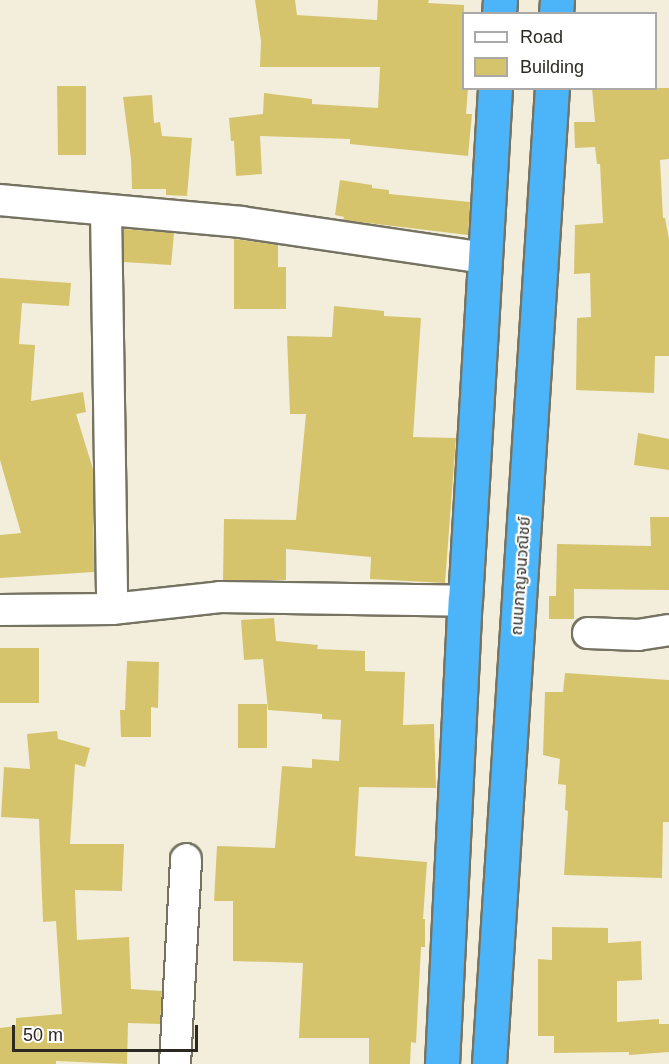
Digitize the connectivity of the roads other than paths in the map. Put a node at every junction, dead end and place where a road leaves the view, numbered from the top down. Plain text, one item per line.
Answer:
1 (495, 90) edge
2 (552, 90) edge
3 (0, 200) edge
4 (106, 210) junction
5 (484, 258) junction
6 (465, 601) junction
7 (112, 609) junction
8 (0, 610) edge
9 (669, 630) edge
10 (588, 633) dead end
11 (186, 859) dead end
12 (175, 1064) edge
13 (442, 1064) edge
14 (489, 1064) edge

1 - 5 highway
2 - 14 highway, ถนนกาญจนวณิชย์
3 - 4 street
4 - 5 street
4 - 7 street
5 - 6 highway
6 - 7 street
6 - 13 highway
7 - 8 street
9 - 10 street
11 - 12 street

